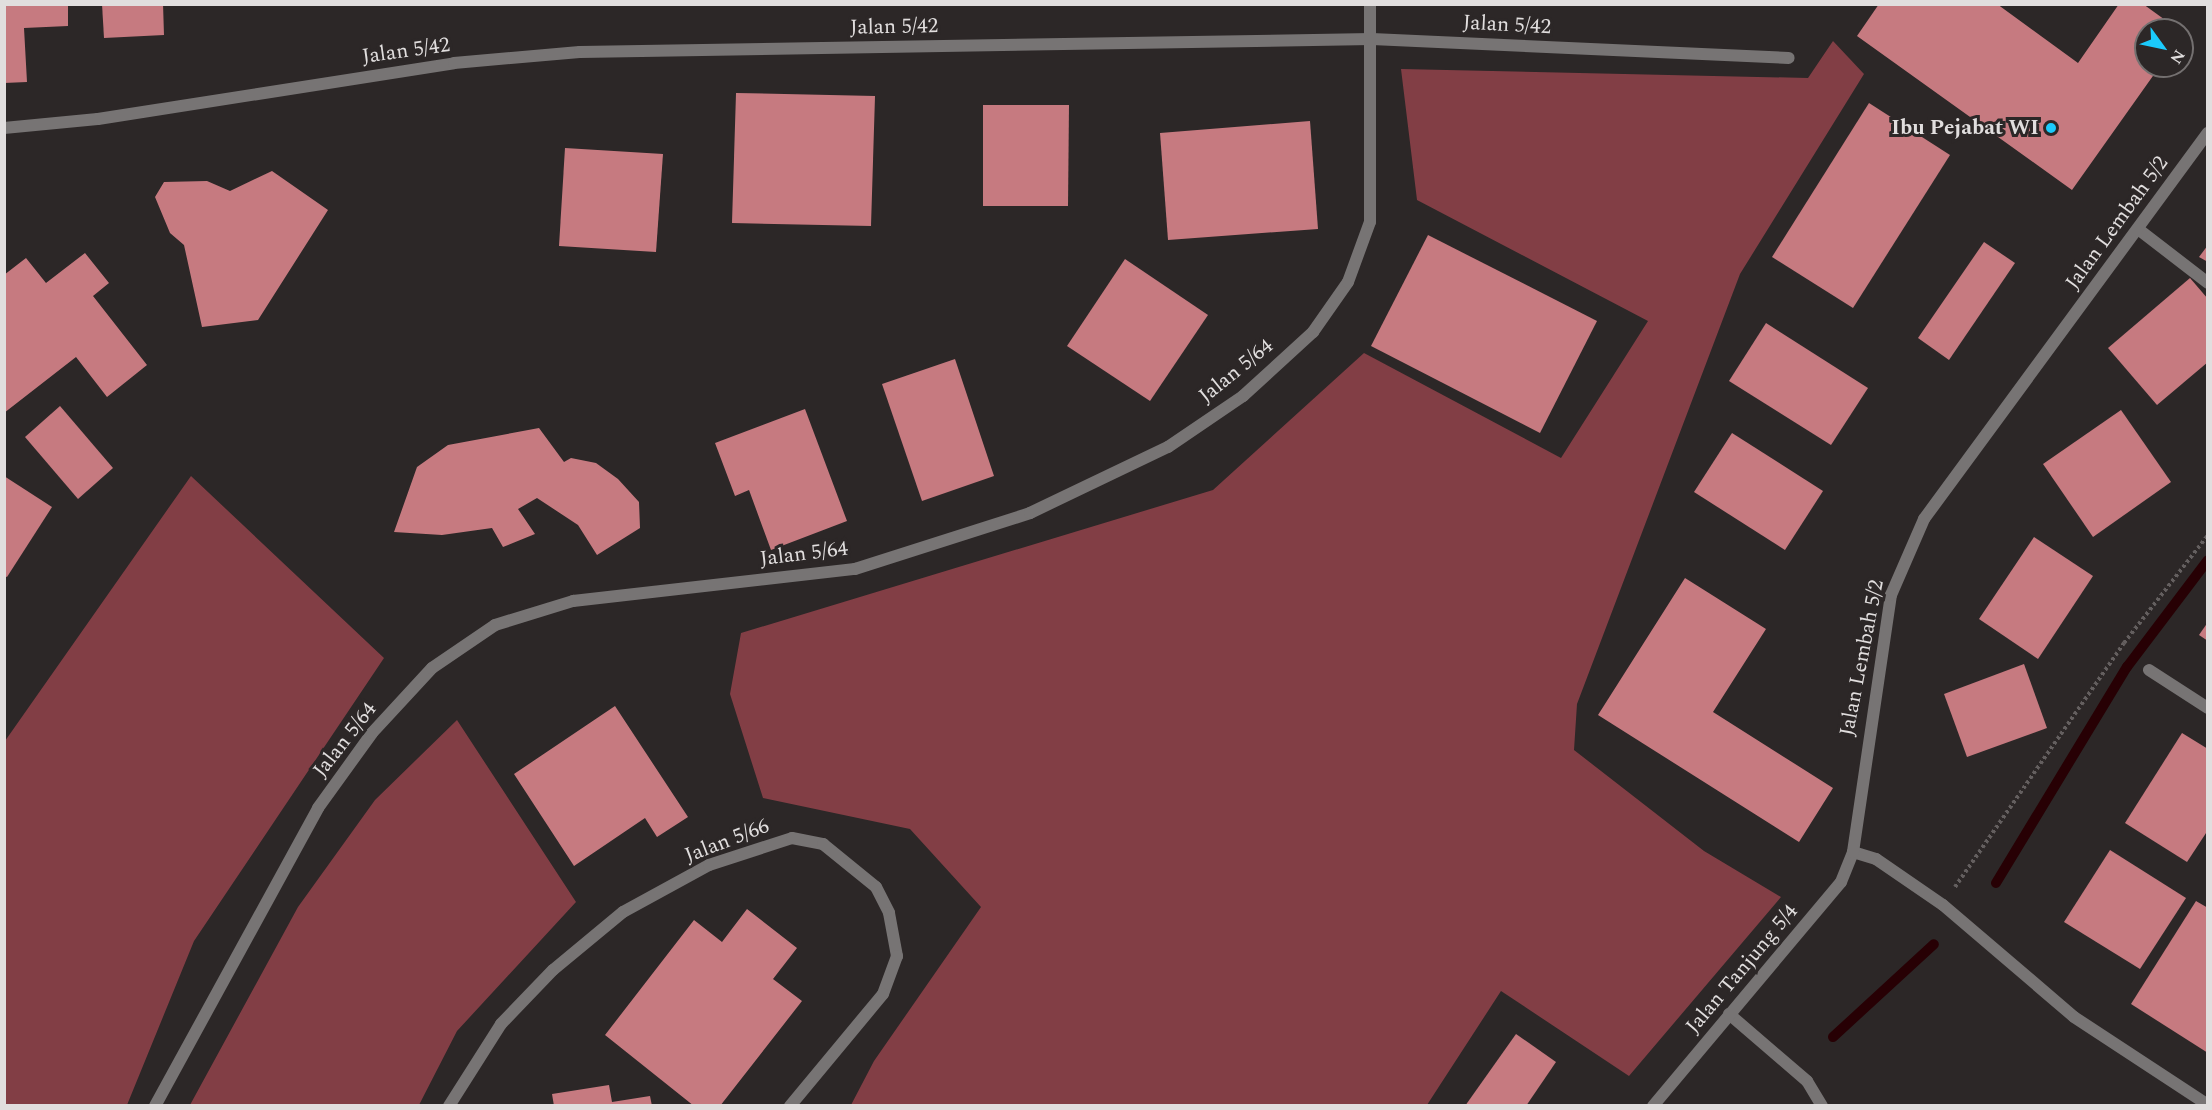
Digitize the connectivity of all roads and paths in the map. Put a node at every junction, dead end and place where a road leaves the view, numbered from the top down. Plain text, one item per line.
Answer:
1 (1370, 4) edge
2 (1372, 39) junction
3 (1789, 58) dead end
4 (4, 128) edge
5 (2208, 132) edge
6 (2138, 229) junction
7 (2208, 283) edge
8 (2208, 535) edge
9 (2149, 670) dead end
10 (2208, 708) edge
11 (1853, 852) junction
12 (1942, 905) junction
13 (1730, 1014) junction
14 (2208, 1105) edge
15 (155, 1106) edge
16 (449, 1106) edge
17 (790, 1106) edge
18 (1653, 1106) edge
19 (1822, 1106) edge

1 - 2 street, Jalan 5/64
2 - 3 street, Jalan 5/42
2 - 4 street, Jalan 5/42
2 - 15 street, Jalan 5/64
5 - 6 street, Jalan Lembah 5/2
6 - 7 street
6 - 11 street, Jalan Lembah 5/2
8 - 12 path
9 - 10 street
11 - 12 street
11 - 13 street, Jalan Tanjung 5/4
12 - 14 street
13 - 18 street, Jalan Tanjung 5/4
13 - 19 street
16 - 17 street, Jalan 5/66

